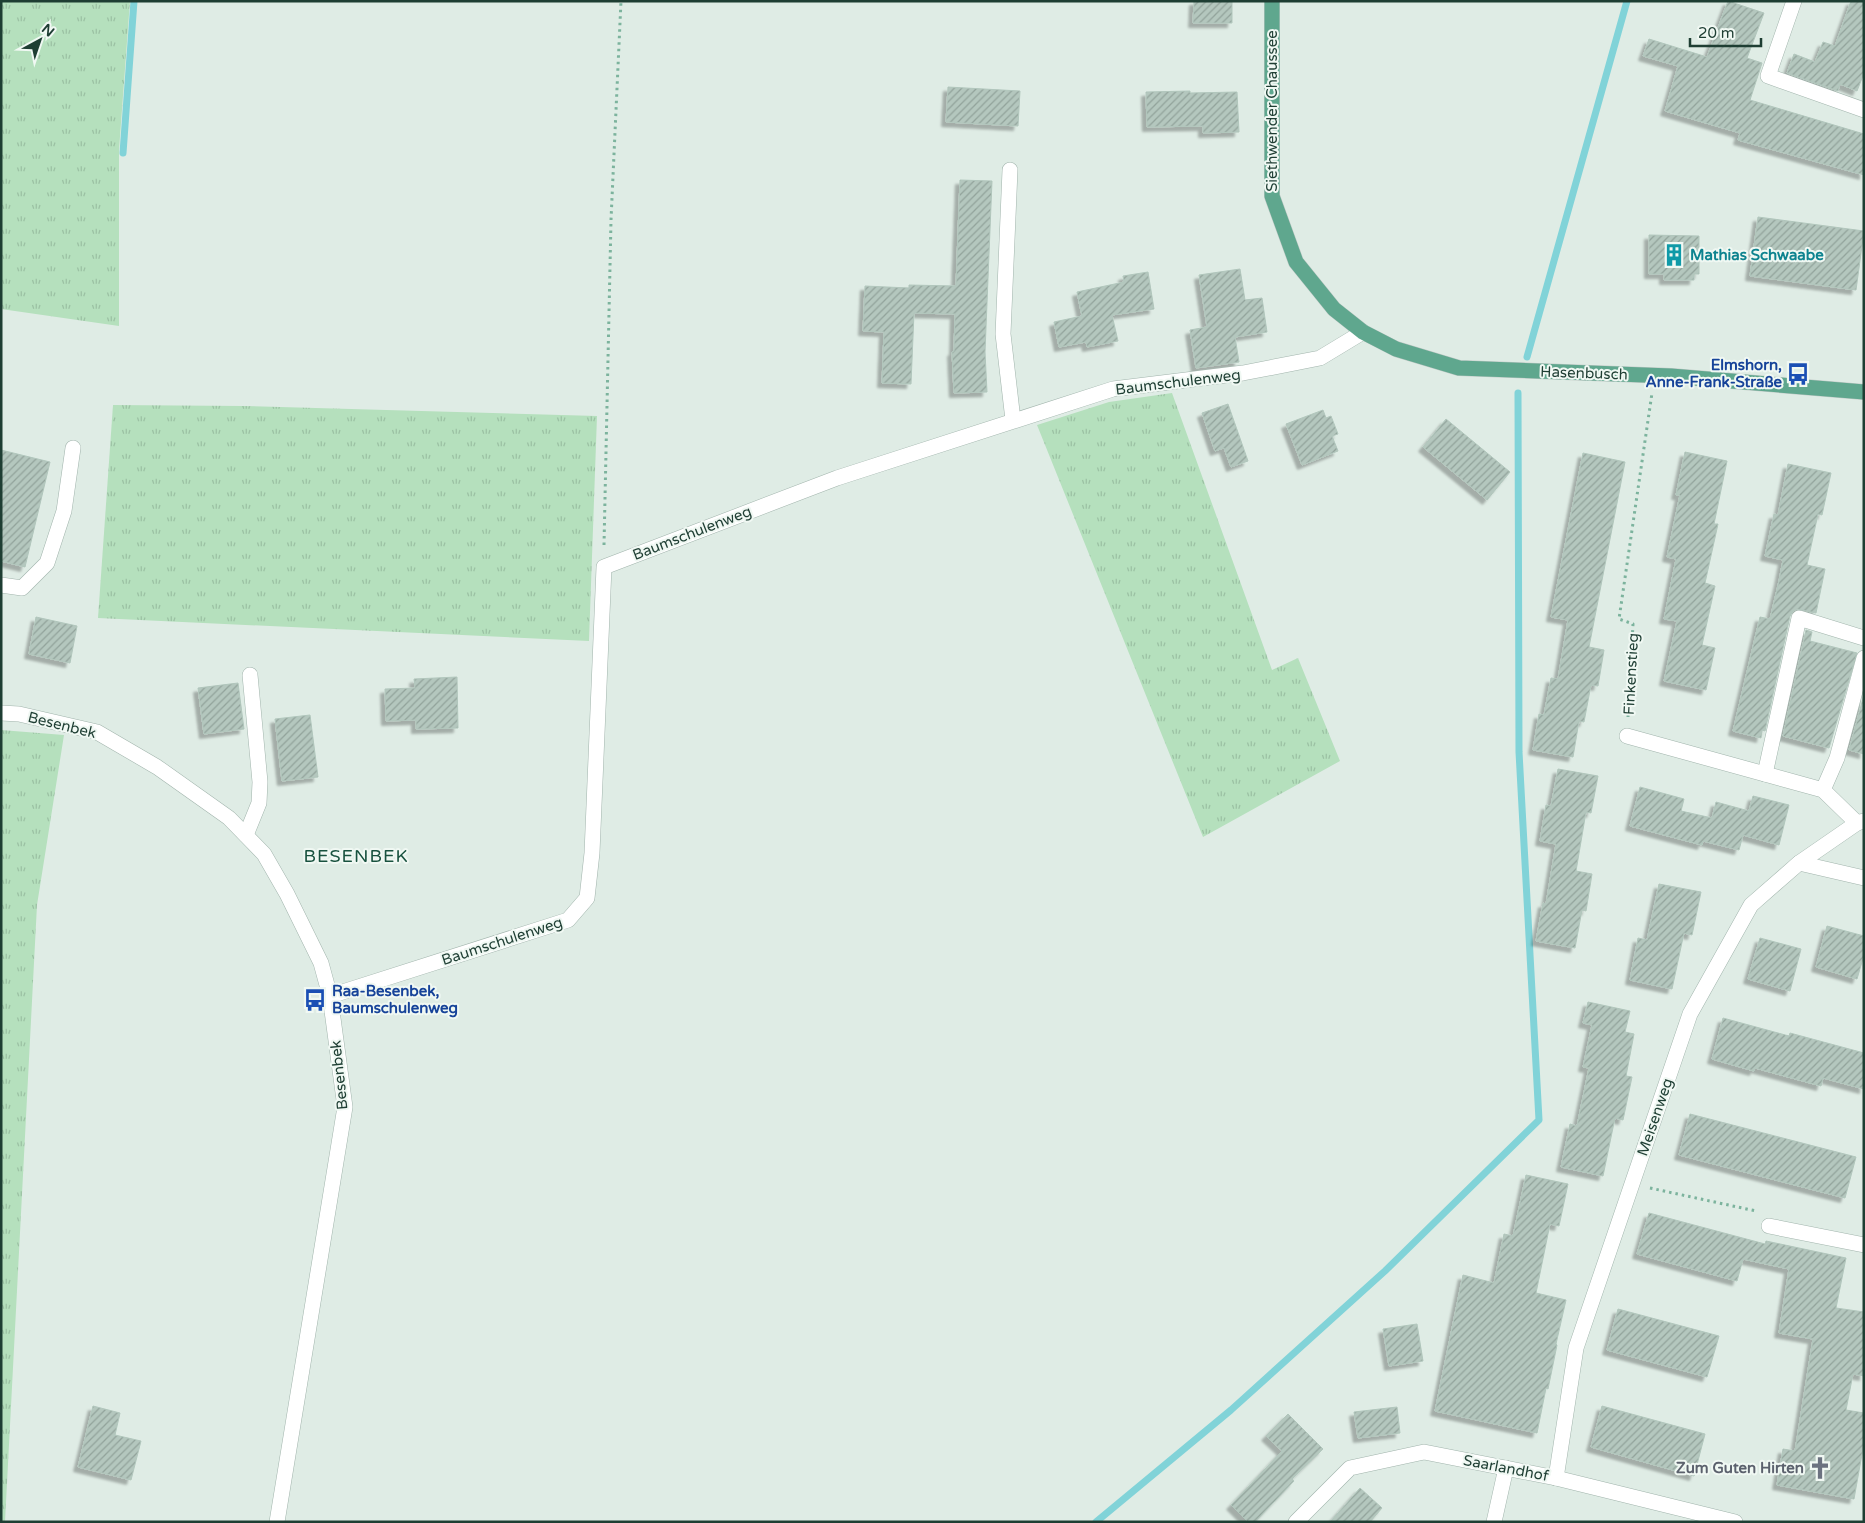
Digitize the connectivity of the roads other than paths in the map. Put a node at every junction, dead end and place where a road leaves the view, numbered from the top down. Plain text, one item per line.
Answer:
1 (1272, 1) edge
2 (1794, 1) edge
3 (1864, 110) edge
4 (1010, 170) dead end
5 (1363, 332) junction
6 (1514, 370) joint
7 (1864, 392) edge
8 (1014, 420) junction
9 (73, 448) dead end
10 (1, 585) edge
11 (1864, 638) edge
12 (1864, 658) edge
13 (250, 675) dead end
14 (1, 713) edge
15 (1627, 736) road end
16 (1765, 774) junction
17 (1822, 790) junction
18 (1860, 822) edge
19 (246, 835) junction
20 (1799, 864) junction
21 (1864, 878) edge
22 (330, 996) junction
23 (1770, 1226) dead end
24 (1858, 1244) edge
25 (1506, 1468) junction
26 (1556, 1478) junction
27 (277, 1522) edge
28 (1296, 1522) edge
29 (1494, 1522) edge
30 (1735, 1522) edge

1 - 5 main road, Siethwender Chaussee
2 - 3 street
4 - 8 street
5 - 6 main road, Siethwender Chaussee
5 - 8 street, Baumschulenweg
6 - 7 main road, Hasenbusch
8 - 22 street, Baumschulenweg
9 - 10 street
11 - 16 street
12 - 17 street
13 - 19 street
14 - 19 street, Besenbek
15 - 16 street, Finkenstieg
16 - 17 street, Finkenstieg
17 - 18 street, Finkenstieg
18 - 20 street, Meisenweg
19 - 22 street, Besenbek
20 - 21 street
20 - 26 street, Meisenweg
22 - 27 street, Besenbek
23 - 24 street
25 - 26 street, Saarlandhof
25 - 28 street, Saarlandhof
25 - 29 street
26 - 30 street, Saarlandhof

